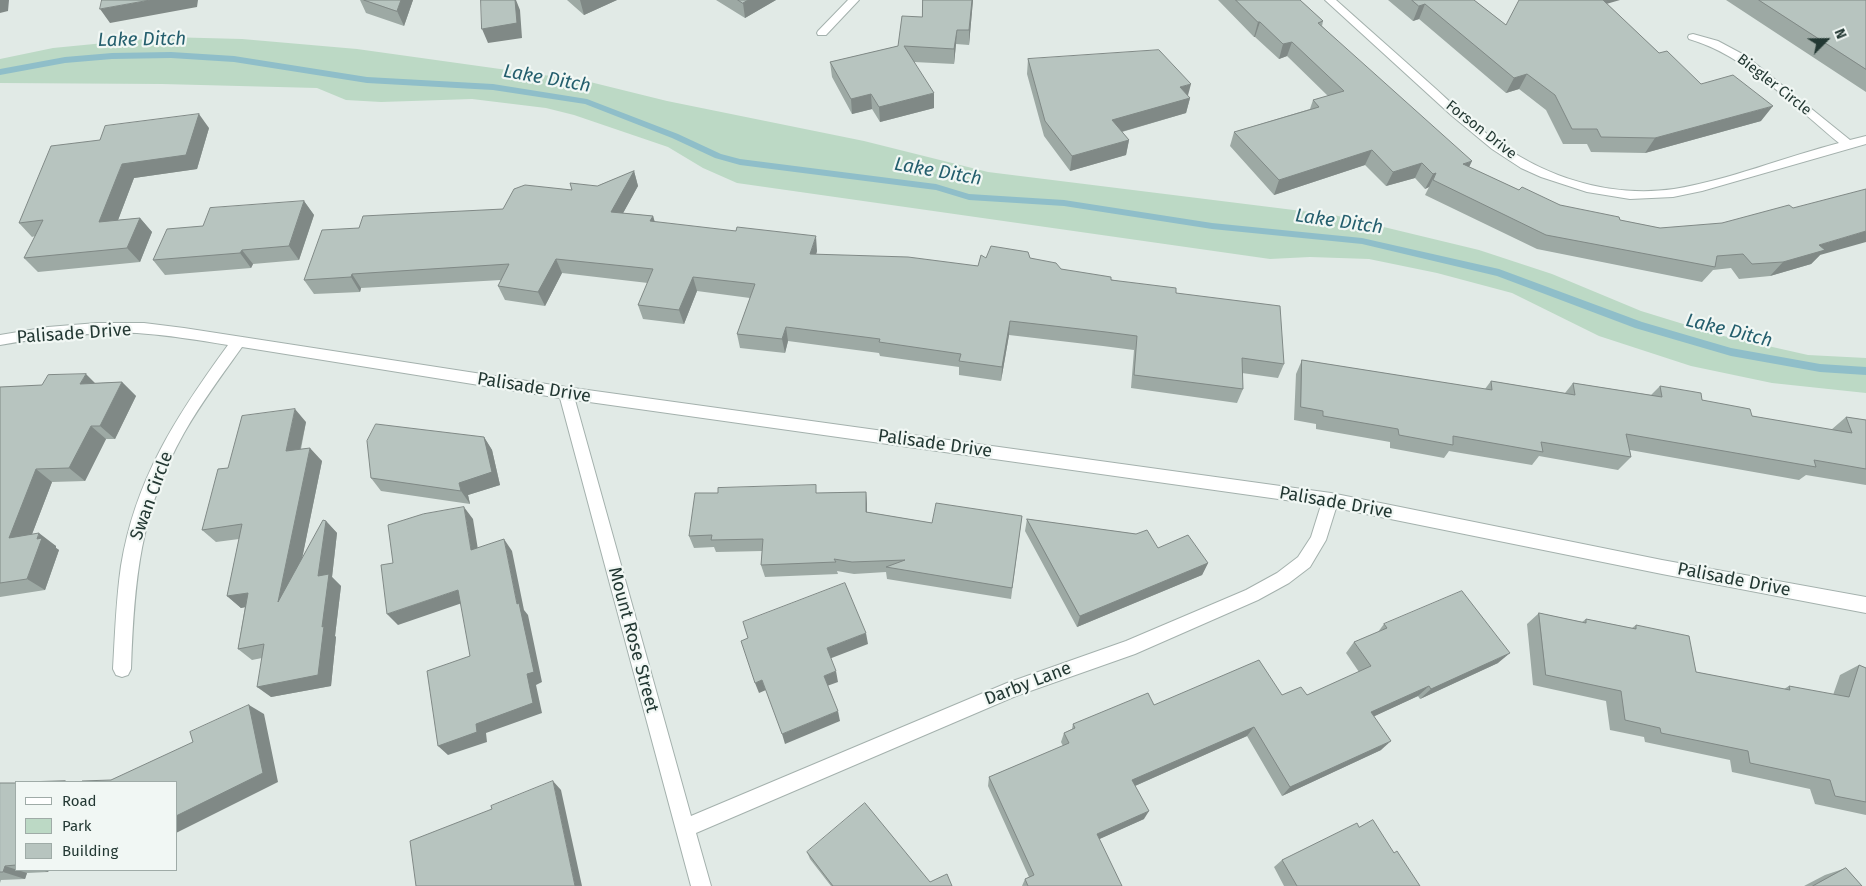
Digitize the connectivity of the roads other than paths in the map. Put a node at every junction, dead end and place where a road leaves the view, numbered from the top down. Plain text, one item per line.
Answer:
1 (854, 0) edge
2 (1330, 0) edge
3 (822, 34) dead end
4 (1693, 37) dead end
5 (1866, 140) edge
6 (1848, 144) junction
7 (0, 340) edge
8 (238, 342) junction
9 (566, 394) junction
10 (1331, 500) junction
11 (1866, 605) edge
12 (122, 668) dead end
13 (685, 828) junction
14 (701, 886) edge

1 - 3 street
2 - 6 street, Forson Drive
4 - 6 street, Biegler Circle
5 - 6 street, Forson Drive
7 - 8 street, Palisade Drive
8 - 9 street, Palisade Drive
8 - 12 street, Swan Circle
9 - 10 street, Palisade Drive
9 - 13 street, Mount Rose Street
10 - 11 street, Palisade Drive
10 - 13 street, Darby Lane
13 - 14 street, Mount Rose Street

